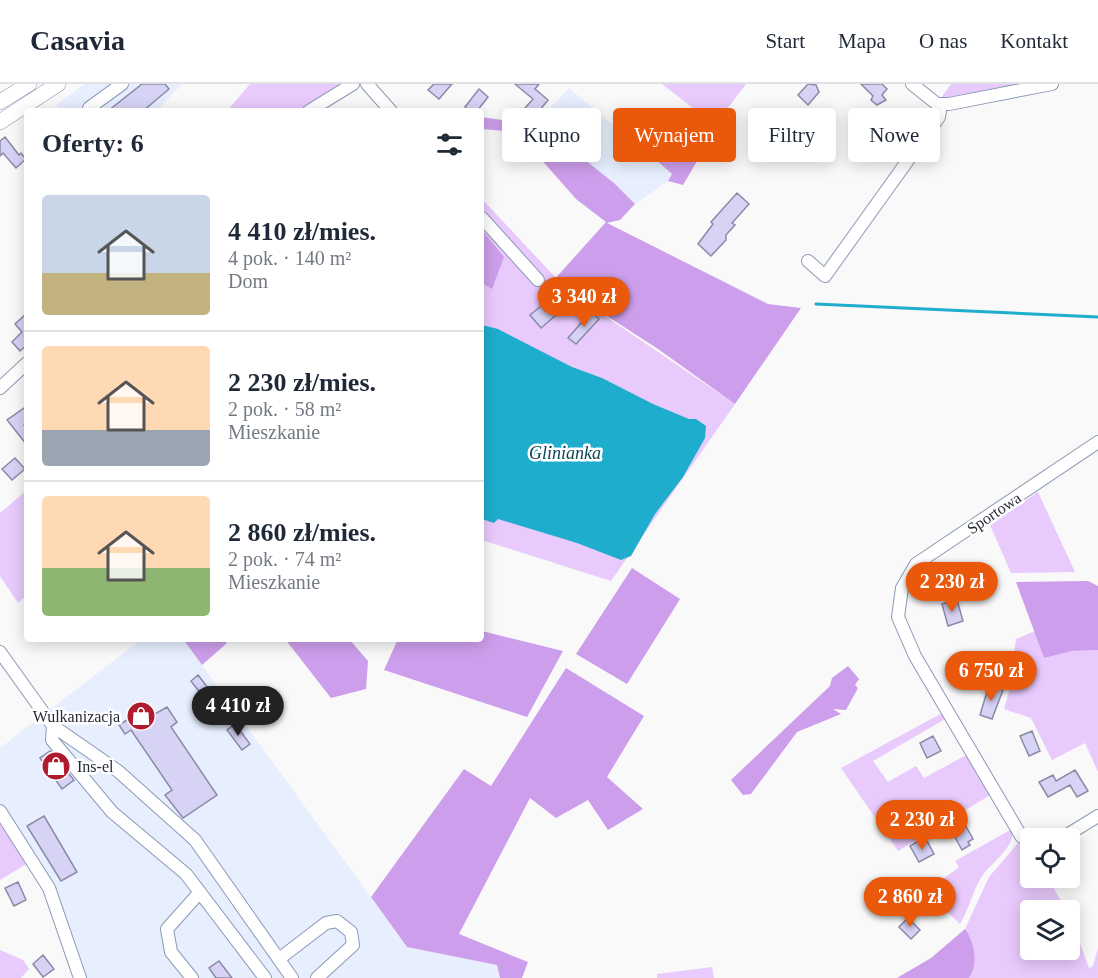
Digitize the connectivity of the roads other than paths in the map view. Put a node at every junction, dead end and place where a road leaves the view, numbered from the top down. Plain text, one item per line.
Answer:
1 (29, 84) edge
2 (58, 84) edge
3 (122, 84) edge
4 (353, 84) edge
5 (367, 84) edge
6 (912, 84) edge
7 (1052, 84) edge
8 (0, 102) edge
9 (941, 104) junction
10 (88, 108) dead end
11 (314, 108) edge
12 (388, 108) edge
13 (0, 122) edge
14 (484, 220) edge
15 (808, 261) dead end
16 (538, 279) dead end
17 (24, 366) edge
18 (0, 388) edge
19 (1098, 442) edge
20 (0, 652) edge
21 (53, 726) junction
22 (0, 812) edge
23 (1098, 816) edge
24 (1078, 828) edge
25 (1020, 830) edge
26 (201, 892) junction
27 (279, 959) junction
28 (80, 978) edge
29 (192, 978) edge
30 (265, 978) edge
31 (292, 978) edge
32 (316, 978) edge

1 - 8 main road
2 - 13 main road
3 - 10 street
4 - 11 street
5 - 12 street
6 - 9 street
7 - 9 street
9 - 15 street
14 - 16 street
17 - 18 street
19 - 25 street, Sportowa
20 - 21 street
21 - 26 street
21 - 27 street
22 - 28 street
23 - 24 street
26 - 29 street
26 - 30 street
27 - 31 street
27 - 32 street

